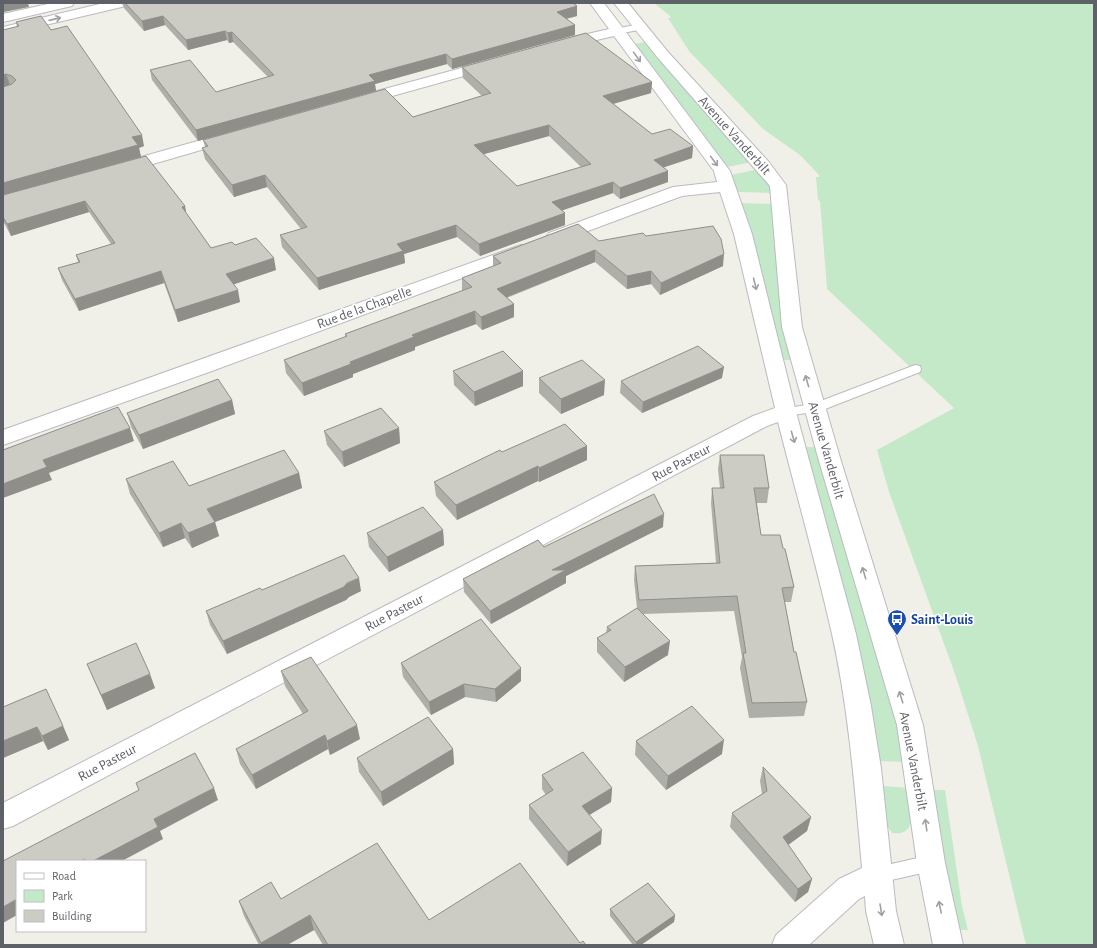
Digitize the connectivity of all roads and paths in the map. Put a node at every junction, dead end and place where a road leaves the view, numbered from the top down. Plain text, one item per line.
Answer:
1 (68, 3) edge
2 (121, 3) edge
3 (597, 3) edge
4 (621, 3) edge
5 (3, 18) edge
6 (640, 27) junction
7 (618, 30) junction
8 (3, 31) edge
9 (548, 48) edge
10 (503, 60) edge
11 (345, 105) edge
12 (247, 132) edge
13 (110, 171) edge
14 (727, 186) junction
15 (915, 369) dead end
16 (815, 408) junction
17 (786, 412) junction
18 (3, 438) edge
19 (3, 817) edge
20 (931, 863) junction
21 (878, 875) junction
22 (787, 945) edge
23 (889, 945) edge
24 (948, 945) edge

1 - 5 street
8 -> 2 street
3 - 7 street, Avenue Vanderbilt
4 - 6 street, Avenue Vanderbilt
6 - 7 lane
16 -> 6 street, Avenue Vanderbilt
7 - 9 street
7 -> 14 street, Avenue Vanderbilt
10 - 11 street
12 - 13 street
14 -> 17 street, Avenue Vanderbilt
14 - 18 street, Rue de la Chapelle
15 - 16 lane
16 - 17 lane
20 -> 16 street, Avenue Vanderbilt
17 - 19 street, Rue Pasteur
17 -> 21 street, Avenue Vanderbilt
20 - 21 lane
24 -> 20 street, Avenue Vanderbilt
21 - 22 street
21 -> 23 street, Avenue Vanderbilt

